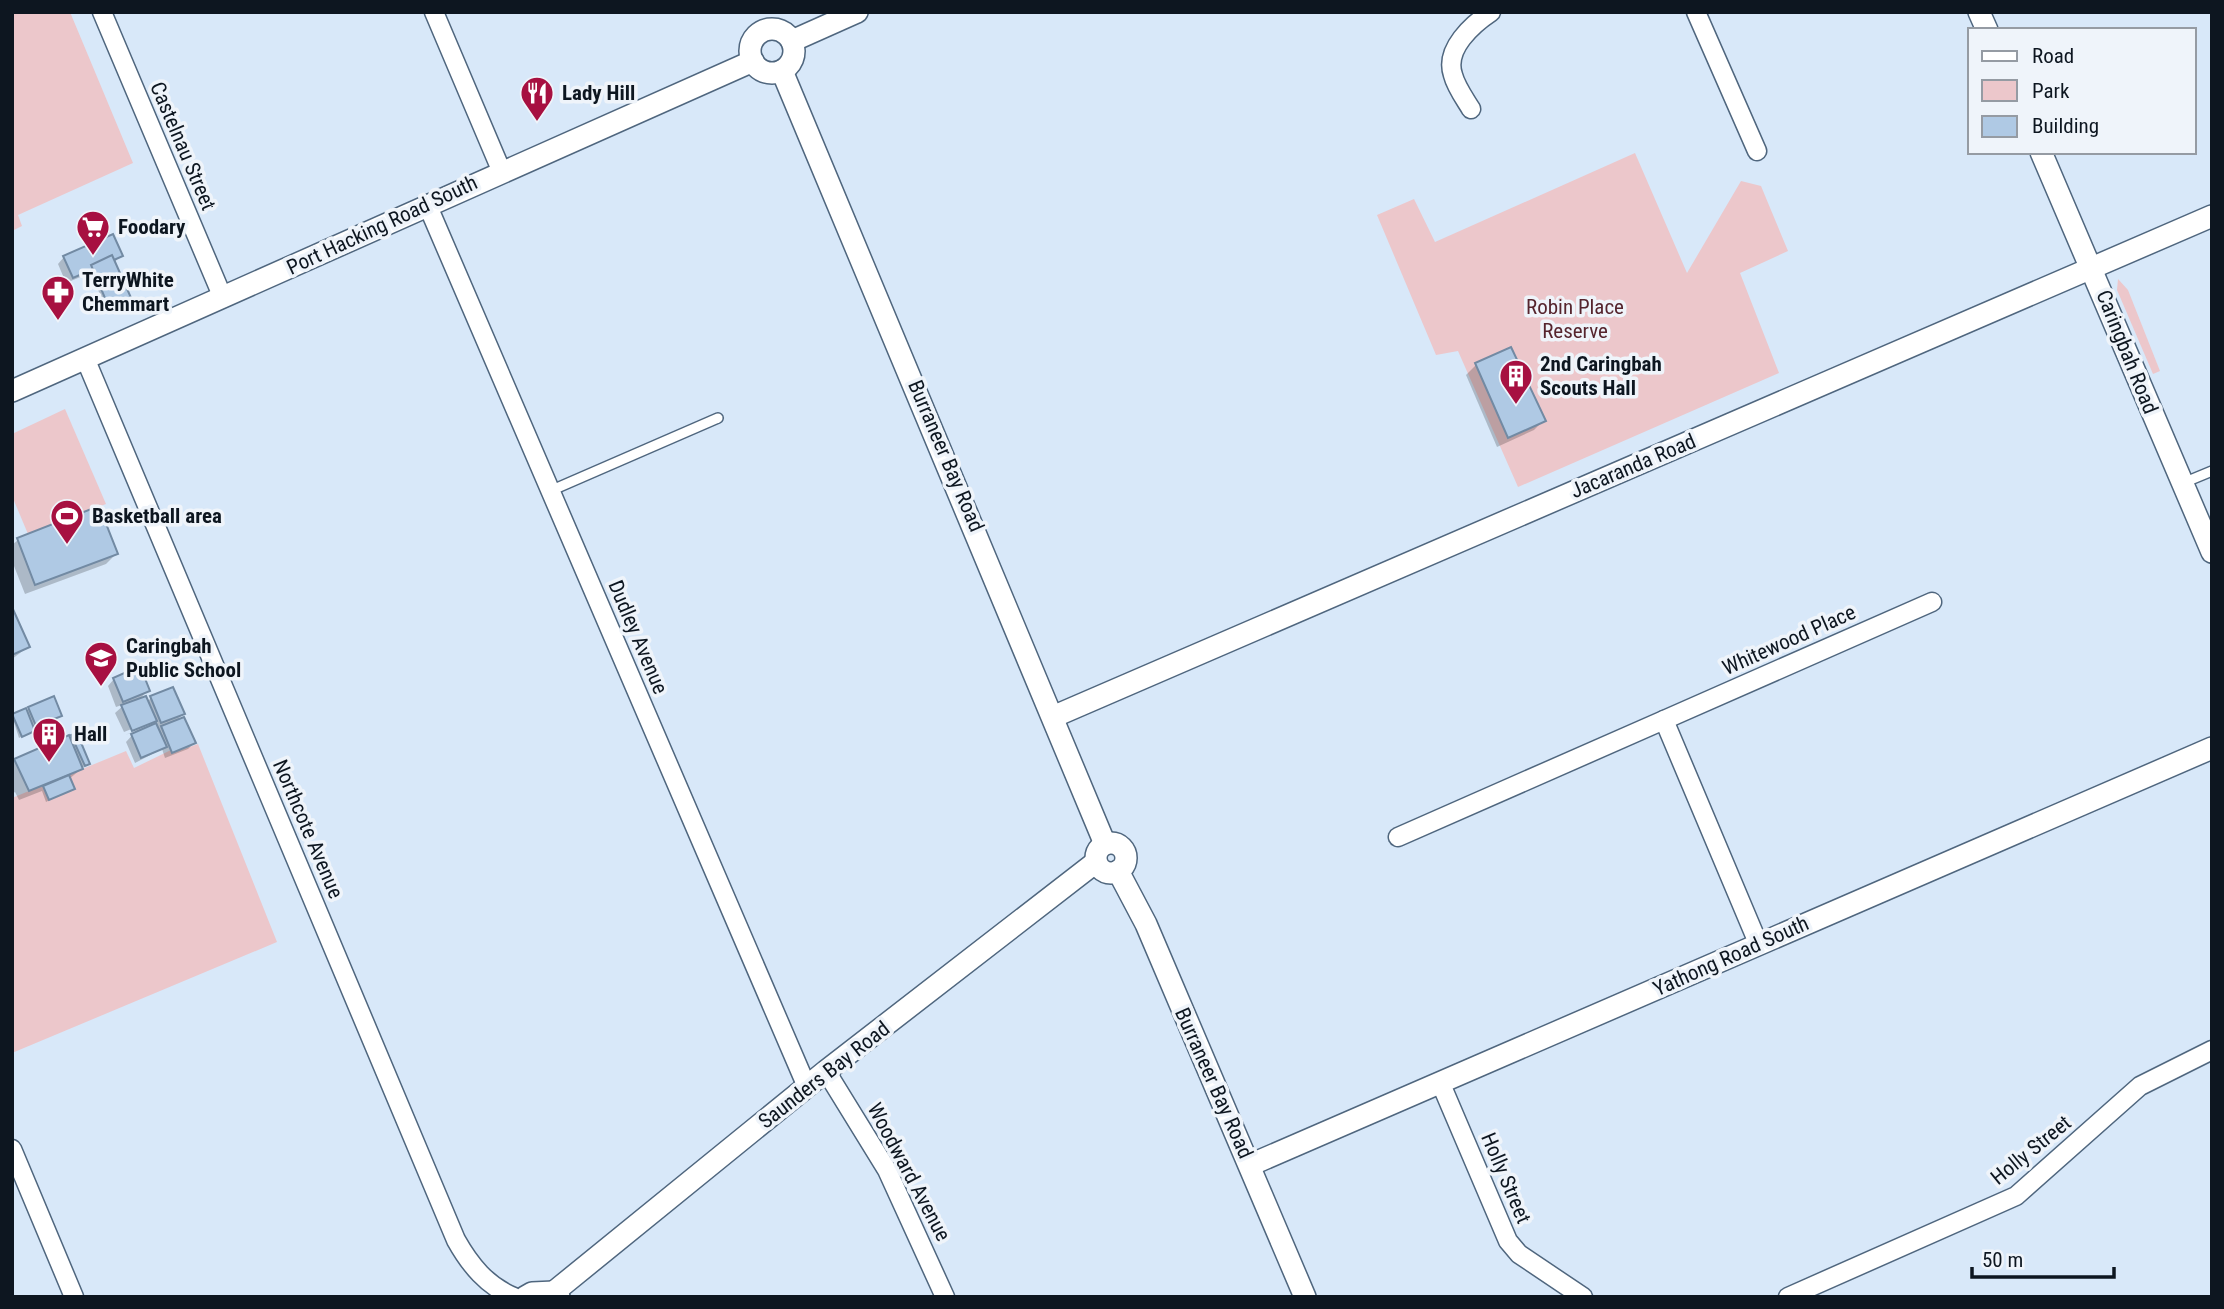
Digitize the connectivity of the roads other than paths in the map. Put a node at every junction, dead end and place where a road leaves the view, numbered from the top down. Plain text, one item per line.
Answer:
1 (102, 12) edge
2 (434, 12) edge
3 (857, 12) edge
4 (1491, 12) edge
5 (1696, 12) edge
6 (1979, 12) edge
7 (763, 21) edge
8 (1986, 28) edge
9 (792, 41) junction
10 (752, 61) junction
11 (782, 71) junction
12 (1471, 109) dead end
13 (1757, 151) dead end
14 (2042, 154) edge
15 (501, 170) junction
16 (427, 204) junction
17 (2212, 216) edge
18 (2092, 267) junction
19 (223, 298) junction
20 (85, 358) junction
21 (12, 391) edge
22 (718, 418) dead end
23 (2212, 471) edge
24 (2182, 484) junction
25 (551, 491) junction
26 (2212, 552) edge
27 (1932, 602) dead end
28 (1055, 716) junction
29 (1664, 720) junction
30 (2212, 748) edge
31 (1398, 837) dead end
32 (1101, 853) junction
33 (1758, 943) junction
34 (2212, 1050) edge
35 (827, 1071) junction
36 (1441, 1084) junction
37 (807, 1087) junction
38 (12, 1149) edge
39 (1250, 1165) junction
40 (556, 1294) edge
41 (74, 1297) edge
42 (514, 1297) edge
43 (525, 1297) edge
44 (945, 1297) edge
45 (1305, 1297) edge
46 (1583, 1297) edge
47 (1788, 1297) edge

1 - 19 street, Castelnau Street
2 - 15 street
3 - 9 street
4 - 12 street
5 - 13 street
6 - 8 street
7 - 9 street
7 - 10 street
9 - 11 street
10 - 11 street
10 - 15 street, Port Hacking Road South
11 - 28 street, Burraneer Bay Road
14 - 18 street, Caringbah Road
15 - 16 street, Port Hacking Road South
16 - 19 street, Port Hacking Road South
16 - 25 street, Dudley Avenue
17 - 18 street, Jacaranda Road
18 - 24 street, Caringbah Road
18 - 28 street, Jacaranda Road
19 - 20 street, Port Hacking Road South
20 - 21 street, Port Hacking Road South
20 - 42 street, Northcote Avenue
22 - 25 lane
23 - 24 lane
24 - 26 street, Caringbah Road
25 - 37 street, Dudley Avenue
27 - 29 street, Whitewood Place
28 - 32 street, Burraneer Bay Road
29 - 31 street, Whitewood Place
29 - 33 street
30 - 33 street, Yathong Road South
32 - 35 street, Saunders Bay Road
32 - 39 street, Burraneer Bay Road
33 - 36 street, Yathong Road South
34 - 47 street, Holly Street
35 - 37 street, Saunders Bay Road
35 - 44 street, Woodward Avenue
36 - 39 street, Yathong Road South
36 - 46 street, Holly Street
37 - 40 street, Saunders Bay Road
38 - 41 street
39 - 45 street, Burraneer Bay Road
40 - 43 street

